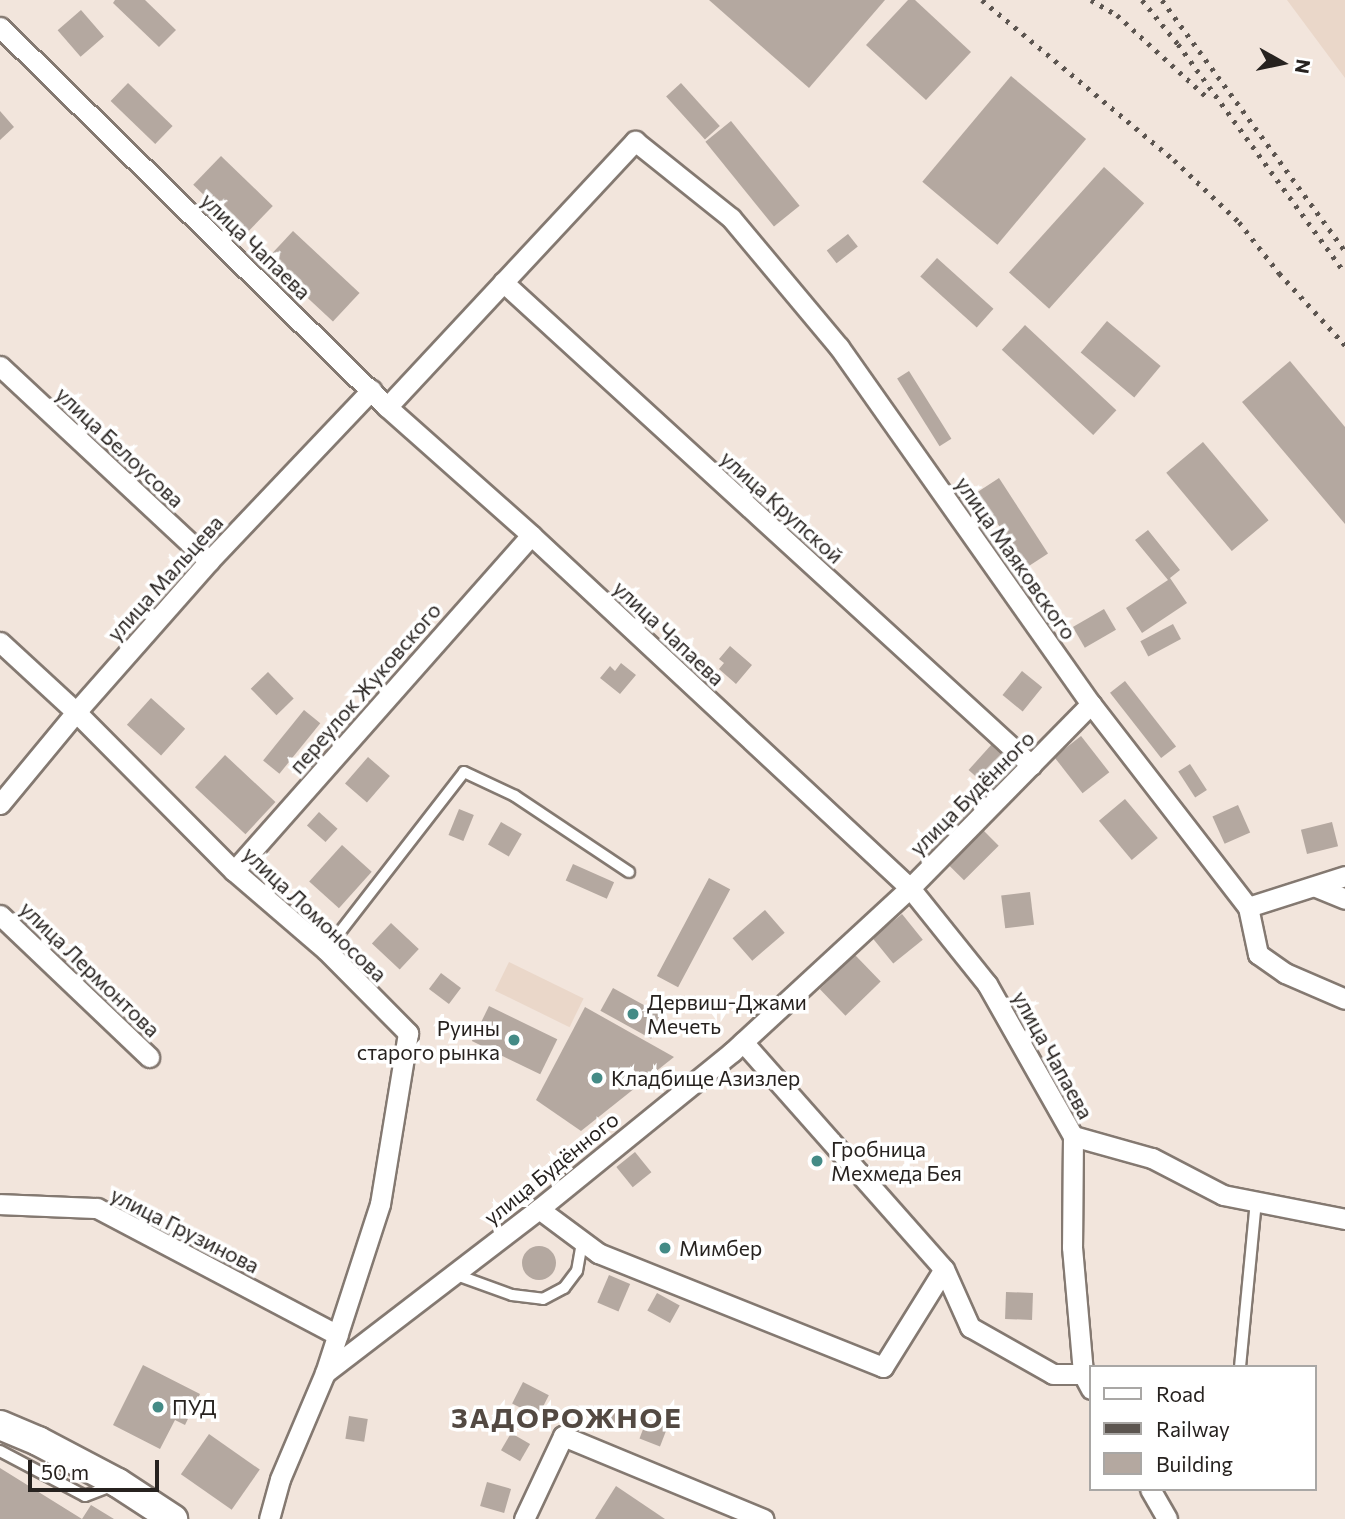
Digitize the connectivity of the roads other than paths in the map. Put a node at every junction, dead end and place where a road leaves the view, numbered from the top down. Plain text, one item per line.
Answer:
1 (0, 27) edge
2 (503, 282) junction
3 (0, 366) edge
4 (371, 390) junction
5 (387, 407) junction
6 (531, 535) junction
7 (209, 561) junction
8 (0, 642) edge
9 (1091, 704) junction
10 (76, 712) junction
11 (1031, 765) junction
12 (0, 804) edge
13 (234, 871) junction
14 (629, 872) dead end
15 (1345, 876) edge
16 (1317, 887) junction
17 (910, 888) junction
18 (1345, 900) edge
19 (1248, 907) junction
20 (0, 915) edge
21 (326, 950) junction
22 (1345, 999) edge
23 (743, 1042) junction
24 (149, 1057) dead end
25 (1073, 1136) junction
26 (1256, 1202) junction
27 (0, 1204) edge
28 (538, 1209) junction
29 (1345, 1219) edge
30 (582, 1242) junction
31 (944, 1269) junction
32 (453, 1274) junction
33 (338, 1335) junction
34 (1240, 1365) edge
35 (325, 1373) junction
36 (1087, 1382) edge
37 (0, 1425) edge
38 (0, 1451) edge
39 (118, 1483) junction
40 (1151, 1491) edge
41 (173, 1519) edge
42 (269, 1519) edge
43 (524, 1519) edge
44 (763, 1519) edge
45 (1167, 1519) edge

1 - 4 street, улица Чапаева
2 - 5 street
2 - 9 street, улица Маяковского
2 - 11 street, улица Крупской
3 - 7 street, улица Белоусова
4 - 5 street, улица Чапаева
4 - 7 street, улица Мальцева
5 - 6 street, улица Чапаева
6 - 13 street, переулок Жуковского
6 - 17 street, улица Чапаева
7 - 10 street, улица Мальцева
8 - 10 street, улица Ломоносова
9 - 11 street, улица Будённого
9 - 19 street, улица Маяковского
10 - 12 street, улица Мальцева
10 - 13 street, улица Ломоносова
11 - 17 street, улица Будённого
13 - 21 street, улица Ломоносова
14 - 21 lane
15 - 16 street
16 - 18 street
16 - 19 street
17 - 23 street, улица Будённого
17 - 25 street, улица Чапаева
19 - 22 street, улица Маяковского
20 - 24 street, улица Лермонтова
21 - 33 street, улица Ломоносова
23 - 28 street, улица Будённого
23 - 31 street
25 - 26 street
25 - 36 street, улица Чапаева
26 - 29 street
26 - 34 lane
27 - 33 street, улица Грузинова
28 - 30 street
28 - 32 street, улица Будённого
30 - 31 street
30 - 32 lane
31 - 36 street
32 - 35 street, улица Будённого
33 - 35 street, улица Ломоносова
35 - 42 street, улица Будённого
37 - 39 main road
38 - 39 lane
39 - 41 main road
40 - 45 street
43 - 44 street

